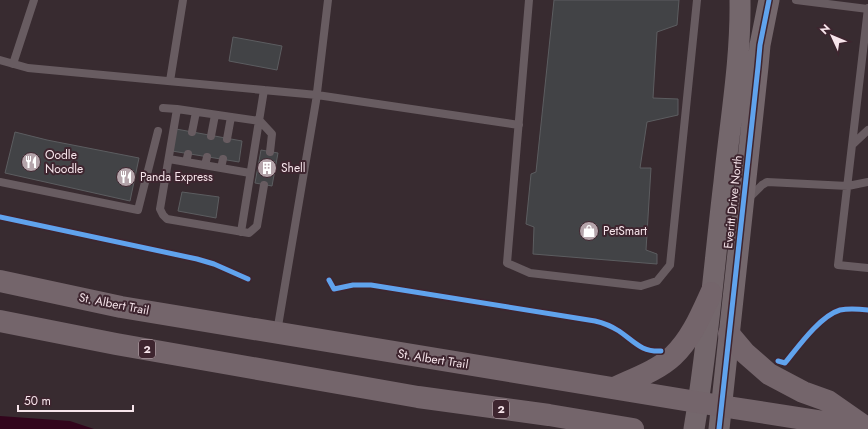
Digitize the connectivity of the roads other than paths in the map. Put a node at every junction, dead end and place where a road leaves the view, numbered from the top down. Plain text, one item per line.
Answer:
1 (34, 0) edge
2 (183, 0) edge
3 (328, 0) edge
4 (529, 0) edge
5 (697, 0) edge
6 (740, 0) edge
7 (769, 0) edge
8 (796, 0) edge
9 (868, 9) edge
10 (0, 60) edge
11 (12, 64) junction
12 (170, 81) junction
13 (264, 90) junction
14 (317, 95) junction
15 (163, 108) dead end
16 (177, 110) junction
17 (196, 112) junction
18 (215, 115) junction
19 (231, 117) junction
20 (260, 121) junction
21 (519, 125) junction
22 (868, 130) edge
23 (158, 131) dead end
24 (192, 132) dead end
25 (211, 136) dead end
26 (227, 138) dead end
27 (852, 144) junction
28 (270, 152) dead end
29 (169, 159) junction
30 (250, 173) junction
31 (0, 182) edge
32 (868, 182) edge
33 (264, 184) dead end
34 (848, 186) junction
35 (743, 203) junction
36 (241, 232) junction
37 (868, 268) edge
38 (0, 281) edge
39 (711, 294) junction
40 (0, 321) edge
41 (277, 333) junction
42 (729, 334) junction
43 (614, 388) junction
44 (698, 402) junction
45 (721, 406) junction
46 (549, 415) junction
47 (574, 429) edge
48 (633, 429) edge
49 (694, 429) edge
50 (719, 429) edge
51 (868, 429) edge

1 - 11 lane
2 - 12 lane
3 - 14 lane
4 - 21 lane
5 - 21 lane
6 - 39 street, Everitt Drive North
7 - 35 street, Everitt Drive North
8 - 9 lane
9 - 27 lane
10 - 11 lane
11 - 12 lane
12 - 13 lane
13 - 14 lane
13 - 20 lane
14 - 21 lane
14 - 41 lane
15 - 16 lane
16 - 17 lane
16 - 29 lane
17 - 18 lane
17 - 24 lane
18 - 19 lane
18 - 25 lane
19 - 20 lane
19 - 26 lane
20 - 28 lane
20 - 30 lane
22 - 27 lane
23 - 31 lane
27 - 34 lane
29 - 30 lane
29 - 36 lane
30 - 36 lane
32 - 34 lane
33 - 36 lane
34 - 35 lane
34 - 37 lane
35 - 42 street, Everitt Drive North
38 - 41 main road, St. Albert Trail
39 - 43 main road
39 - 44 street, Everitt Drive North
40 - 46 main road, 2
41 - 43 main road, St. Albert Trail
42 - 45 street, Everitt Drive North
42 - 51 main road
43 - 44 main road, St. Albert Trail
44 - 45 main road, St. Albert Trail
44 - 49 street, Everitt Drive North
45 - 50 street, Everitt Drive North
45 - 51 main road, St. Albert Trail
46 - 47 main road
46 - 48 main road, 2

